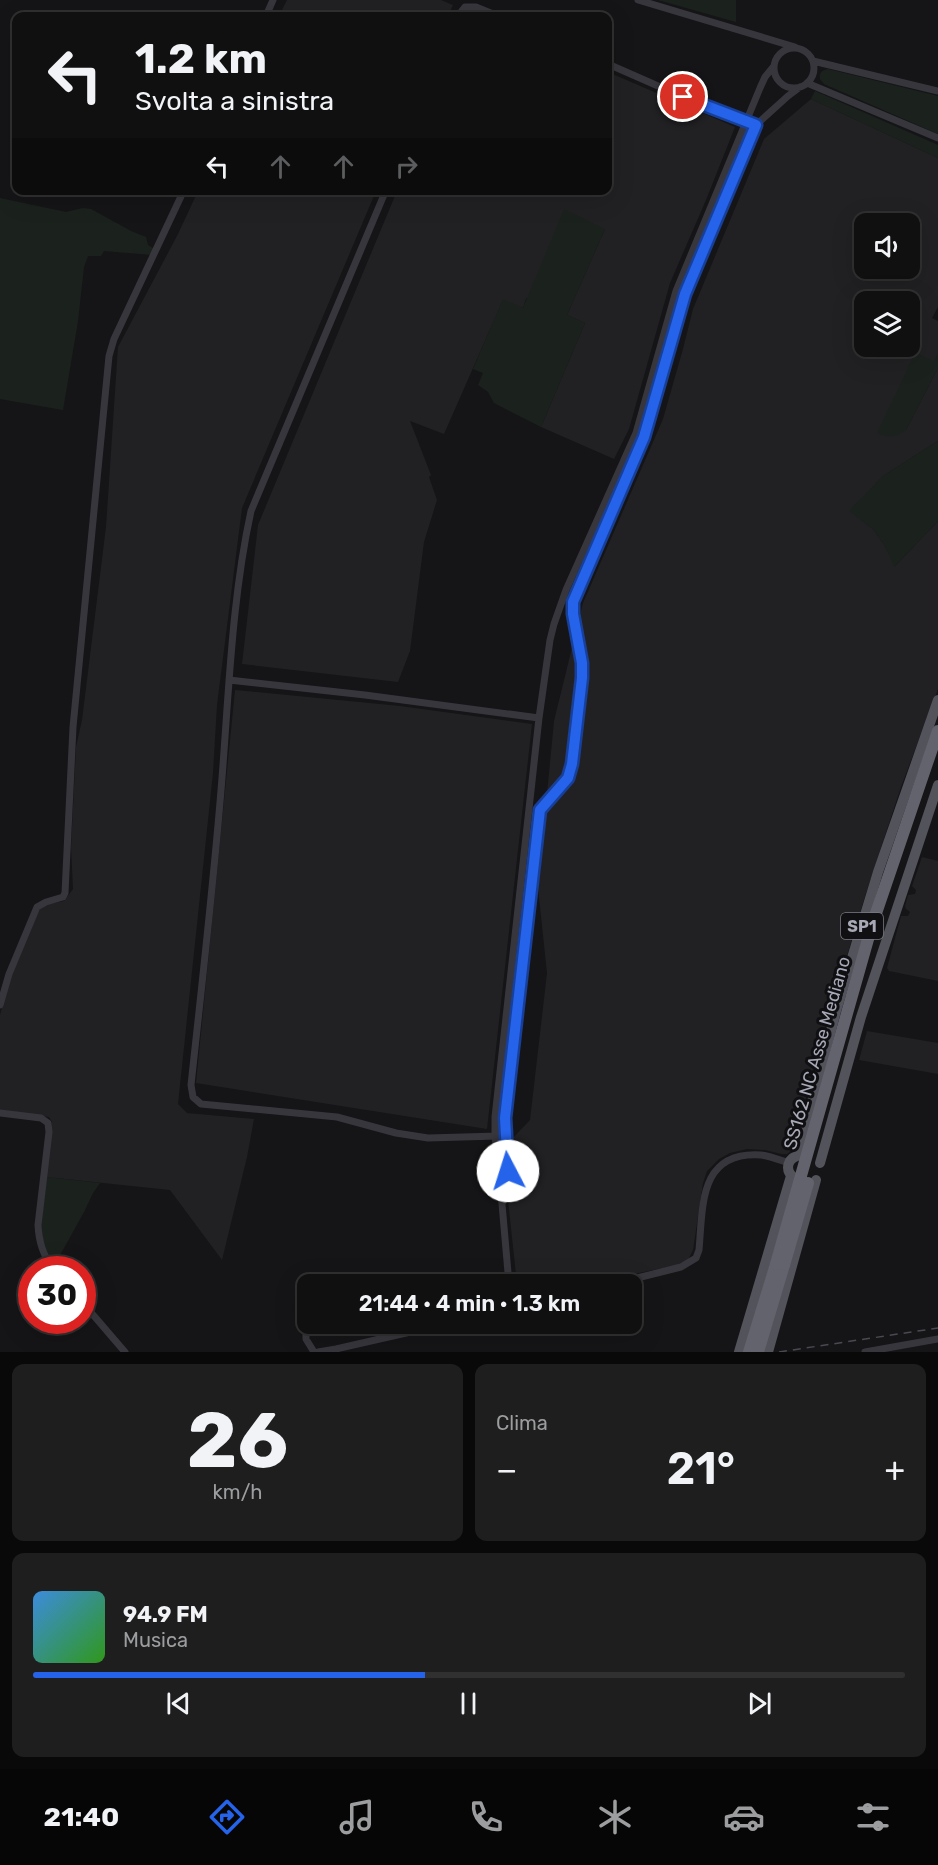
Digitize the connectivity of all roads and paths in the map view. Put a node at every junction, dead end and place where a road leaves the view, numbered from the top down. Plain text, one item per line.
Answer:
1 (638, 0) edge
2 (461, 12) edge
3 (488, 12) edge
4 (795, 47) junction
5 (813, 61) junction
6 (612, 66) edge
7 (774, 66) junction
8 (804, 85) junction
9 (938, 91) edge
10 (747, 120) junction
11 (756, 125) junction
12 (938, 138) edge
13 (182, 195) edge
14 (384, 195) edge
15 (229, 680) junction
16 (938, 700) edge
17 (539, 718) junction
18 (938, 731) edge
19 (938, 754) edge
20 (938, 785) edge
21 (876, 926) junction
22 (0, 1005) edge
23 (0, 1113) edge
24 (495, 1136) junction
25 (505, 1136) junction
26 (789, 1163) junction
27 (502, 1204) junction
28 (45, 1256) edge
29 (508, 1274) edge
30 (642, 1277) edge
31 (96, 1318) edge
32 (306, 1334) edge
33 (402, 1334) edge
34 (938, 1339) edge
35 (125, 1352) edge
36 (316, 1352) edge
37 (739, 1352) edge
38 (749, 1352) edge
39 (758, 1352) edge
40 (768, 1352) edge
41 (865, 1352) edge

1 - 4 street
2 - 3 street
4 - 5 street
4 - 7 street
5 - 8 street
5 - 9 street
6 - 10 street
7 - 8 street
7 - 10 street
8 - 11 street
8 - 12 street
10 - 11 street
10 - 17 street
11 - 25 street
13 - 22 street
14 - 15 street
15 - 17 street
15 - 24 street
16 - 26 main road, SP1
17 - 24 street
18 - 21 highway, SS162 NC Asse Mediano
19 - 21 highway, SS162 NC Asse Mediano
20 - 40 main road, SP1
21 - 38 highway, SS162 NC Asse Mediano, bridge
21 - 39 highway, SS162 NC Asse Mediano, bridge
23 - 28 street
24 - 25 street
24 - 27 street
25 - 27 street
26 - 30 street
26 - 37 main road
27 - 29 street
31 - 35 street
32 - 36 street
33 - 36 street
34 - 41 street

